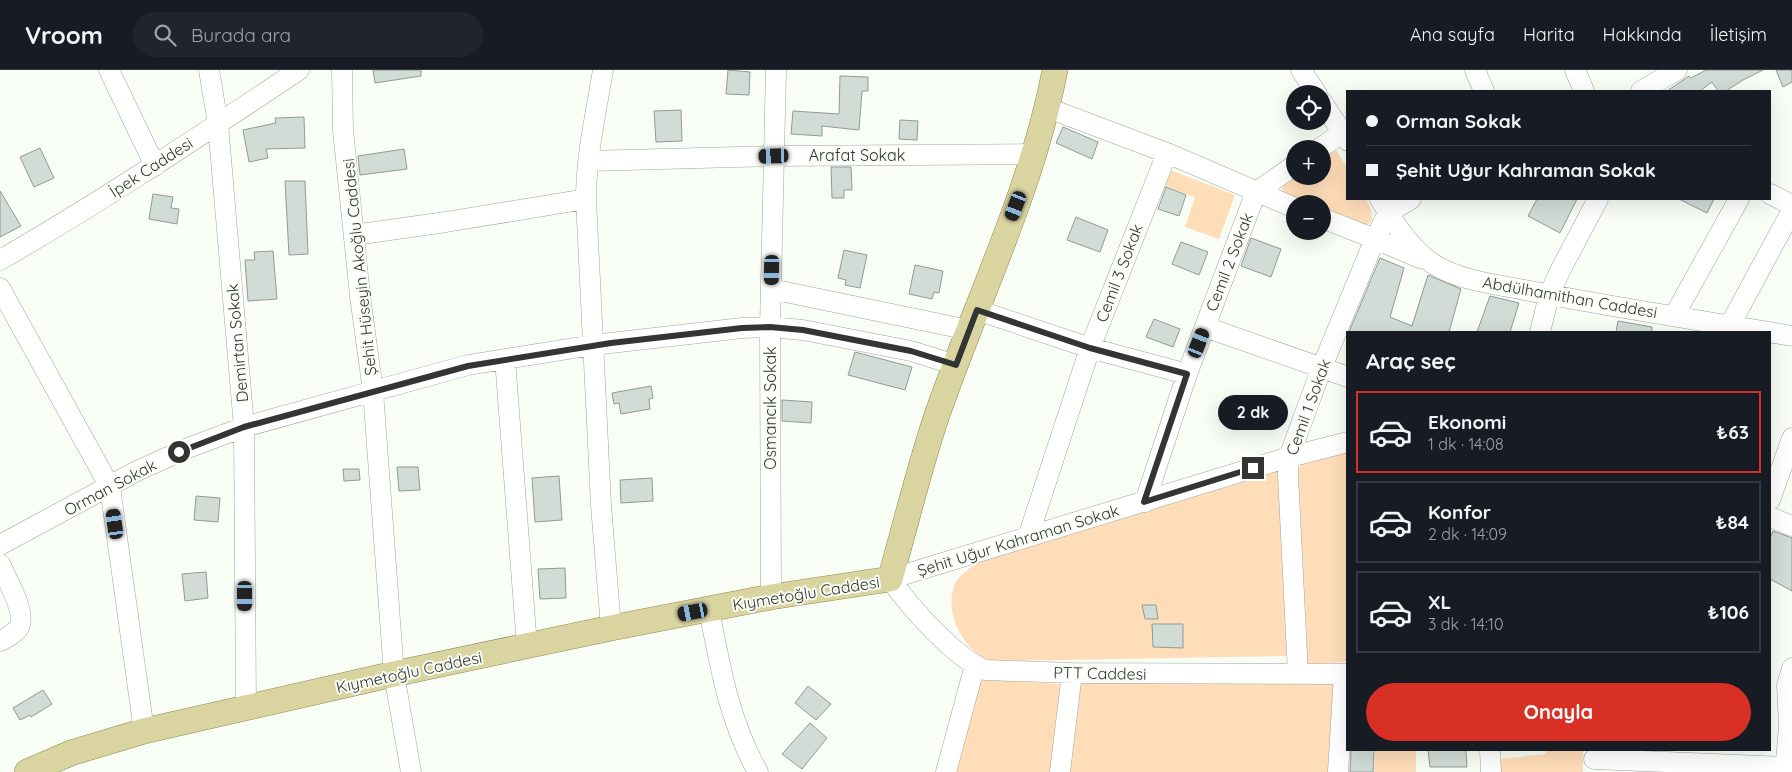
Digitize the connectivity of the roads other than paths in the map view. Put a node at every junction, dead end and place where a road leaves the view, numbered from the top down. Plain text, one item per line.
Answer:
1 (109, 70) edge
2 (209, 70) edge
3 (299, 70) edge
4 (342, 70) edge
5 (603, 70) edge
6 (776, 70) edge
7 (1055, 70) edge
8 (1301, 70) edge
9 (1475, 70) edge
10 (1575, 70) edge
11 (1677, 70) edge
12 (1311, 85) edge
13 (1484, 90) edge
14 (1584, 90) edge
15 (1643, 90) edge
16 (1048, 108) junction
17 (1331, 116) edge
18 (218, 124) junction
19 (1345, 137) edge
20 (1331, 143) edge
21 (1167, 153) junction
22 (1035, 154) junction
23 (774, 156) junction
24 (589, 161) junction
25 (155, 166) junction
26 (1286, 171) edge
27 (1256, 192) junction
28 (1771, 194) edge
29 (586, 199) junction
30 (1407, 200) edge
31 (1597, 200) edge
32 (1738, 200) edge
33 (1286, 204) edge
34 (1792, 205) edge
35 (1384, 206) edge
36 (1792, 210) edge
37 (1331, 222) edge
38 (354, 235) junction
39 (1375, 239) junction
40 (0, 260) edge
41 (1435, 266) junction
42 (0, 288) edge
43 (772, 289) junction
44 (1549, 295) junction
45 (1674, 316) junction
46 (973, 320) junction
47 (1730, 325) junction
48 (770, 327) junction
49 (1205, 327) junction
50 (1540, 331) edge
51 (1764, 331) edge
52 (1771, 332) edge
53 (1792, 336) edge
54 (593, 345) junction
55 (1090, 348) junction
56 (505, 359) junction
57 (956, 365) junction
58 (1322, 367) junction
59 (1187, 374) junction
60 (1346, 376) edge
61 (372, 391) junction
62 (244, 427) junction
63 (1792, 438) edge
64 (1346, 443) edge
65 (1289, 457) junction
66 (110, 487) junction
67 (1771, 497) edge
68 (1144, 502) junction
69 (1771, 517) edge
70 (1792, 526) edge
71 (1028, 537) junction
72 (0, 545) edge
73 (0, 564) edge
74 (890, 579) junction
75 (771, 597) junction
76 (709, 609) junction
77 (611, 628) junction
78 (0, 641) edge
79 (527, 646) junction
80 (975, 665) junction
81 (1072, 673) junction
82 (394, 674) junction
83 (1298, 674) junction
84 (1346, 674) edge
85 (1785, 680) edge
86 (246, 708) junction
87 (144, 731) junction
88 (1490, 751) edge
89 (1593, 760) edge
90 (1788, 767) edge
91 (27, 772) edge
92 (411, 772) edge
93 (758, 772) edge
94 (946, 772) edge
95 (1060, 772) edge
96 (1338, 772) edge
97 (1491, 772) edge

1 - 25 street
2 - 18 street, Demirtan Sokak
3 - 18 street, İpek Caddesi
4 - 38 street, Şehit Hüseyin Akoğlu Caddesi
5 - 24 street
6 - 23 street, Osmancık Sokak
7 - 16 main road, Kıymetoğlu Caddesi
8 - 12 street
9 - 13 street
10 - 14 street
11 - 15 street
16 - 21 street
16 - 22 main road, Kıymetoğlu Caddesi
17 - 19 street
18 - 25 street, İpek Caddesi
18 - 62 street, Demirtan Sokak
19 - 20 street
21 - 27 street
21 - 55 street, Cemil 3 Sokak
22 - 23 street, Arafat Sokak
22 - 46 main road, Kıymetoğlu Caddesi
23 - 24 street, Arafat Sokak
23 - 43 street, Osmancık Sokak
24 - 29 street
25 - 40 street, İpek Caddesi
26 - 27 street
27 - 33 street
27 - 49 street, Cemil 2 Sokak
28 - 34 street
29 - 38 street
29 - 54 street
30 - 35 street
31 - 44 street
32 - 45 street
35 - 39 street, Cemil 1 Sokak
35 - 41 street, Abdülhamithan Caddesi
36 - 47 street
37 - 39 street
38 - 61 street, Şehit Hüseyin Akoğlu Caddesi
39 - 41 street
39 - 58 street, Cemil 1 Sokak
41 - 44 street, Abdülhamithan Caddesi
42 - 66 street
43 - 46 street
43 - 48 street, Osmancık Sokak
44 - 45 street, Abdülhamithan Caddesi
44 - 50 street
45 - 47 street, Abdülhamithan Caddesi
46 - 55 street
46 - 57 main road, Kıymetoğlu Caddesi
47 - 51 street, Abdülhamithan Caddesi
48 - 54 street, Orman Sokak
48 - 57 street, Orman Sokak
48 - 75 street, Osmancık Sokak
49 - 58 street
49 - 59 street, Cemil 2 Sokak
52 - 53 street, Abdülhamithan Caddesi
54 - 56 street, Orman Sokak
54 - 77 street
55 - 59 street
55 - 71 street, Cemil 3 Sokak
56 - 61 street, Orman Sokak
56 - 79 street
57 - 74 main road, Kıymetoğlu Caddesi
58 - 60 street
58 - 65 street, Cemil 1 Sokak
59 - 68 street, Cemil 2 Sokak
61 - 62 street, Orman Sokak
61 - 82 street, Şehit Hüseyin Akoğlu Caddesi
62 - 66 street, Orman Sokak
62 - 86 street, Demirtan Sokak
63 - 67 street
64 - 65 street, Şehit Uğur Kahraman Sokak
65 - 68 street, Şehit Uğur Kahraman Sokak
65 - 83 street, Cemil 1 Sokak
66 - 72 street, Orman Sokak
66 - 87 street
68 - 71 street, Şehit Uğur Kahraman Sokak
69 - 70 street
71 - 74 street, Şehit Uğur Kahraman Sokak
73 - 78 street
74 - 75 main road, Kıymetoğlu Caddesi
74 - 80 street, PTT Caddesi
75 - 76 main road, Kıymetoğlu Caddesi
76 - 77 main road, Kıymetoğlu Caddesi
76 - 93 street
77 - 79 main road, Kıymetoğlu Caddesi
79 - 82 main road, Kıymetoğlu Caddesi
80 - 81 street, PTT Caddesi
80 - 94 street
81 - 83 street, PTT Caddesi
81 - 95 street
82 - 86 main road, Kıymetoğlu Caddesi
82 - 92 street, Şehit Hüseyin Akoğlu Caddesi
83 - 84 street, PTT Caddesi
84 - 96 street
85 - 90 street
86 - 87 main road, Kıymetoğlu Caddesi
87 - 91 main road, Kıymetoğlu Caddesi
88 - 97 street
89 - 90 street

